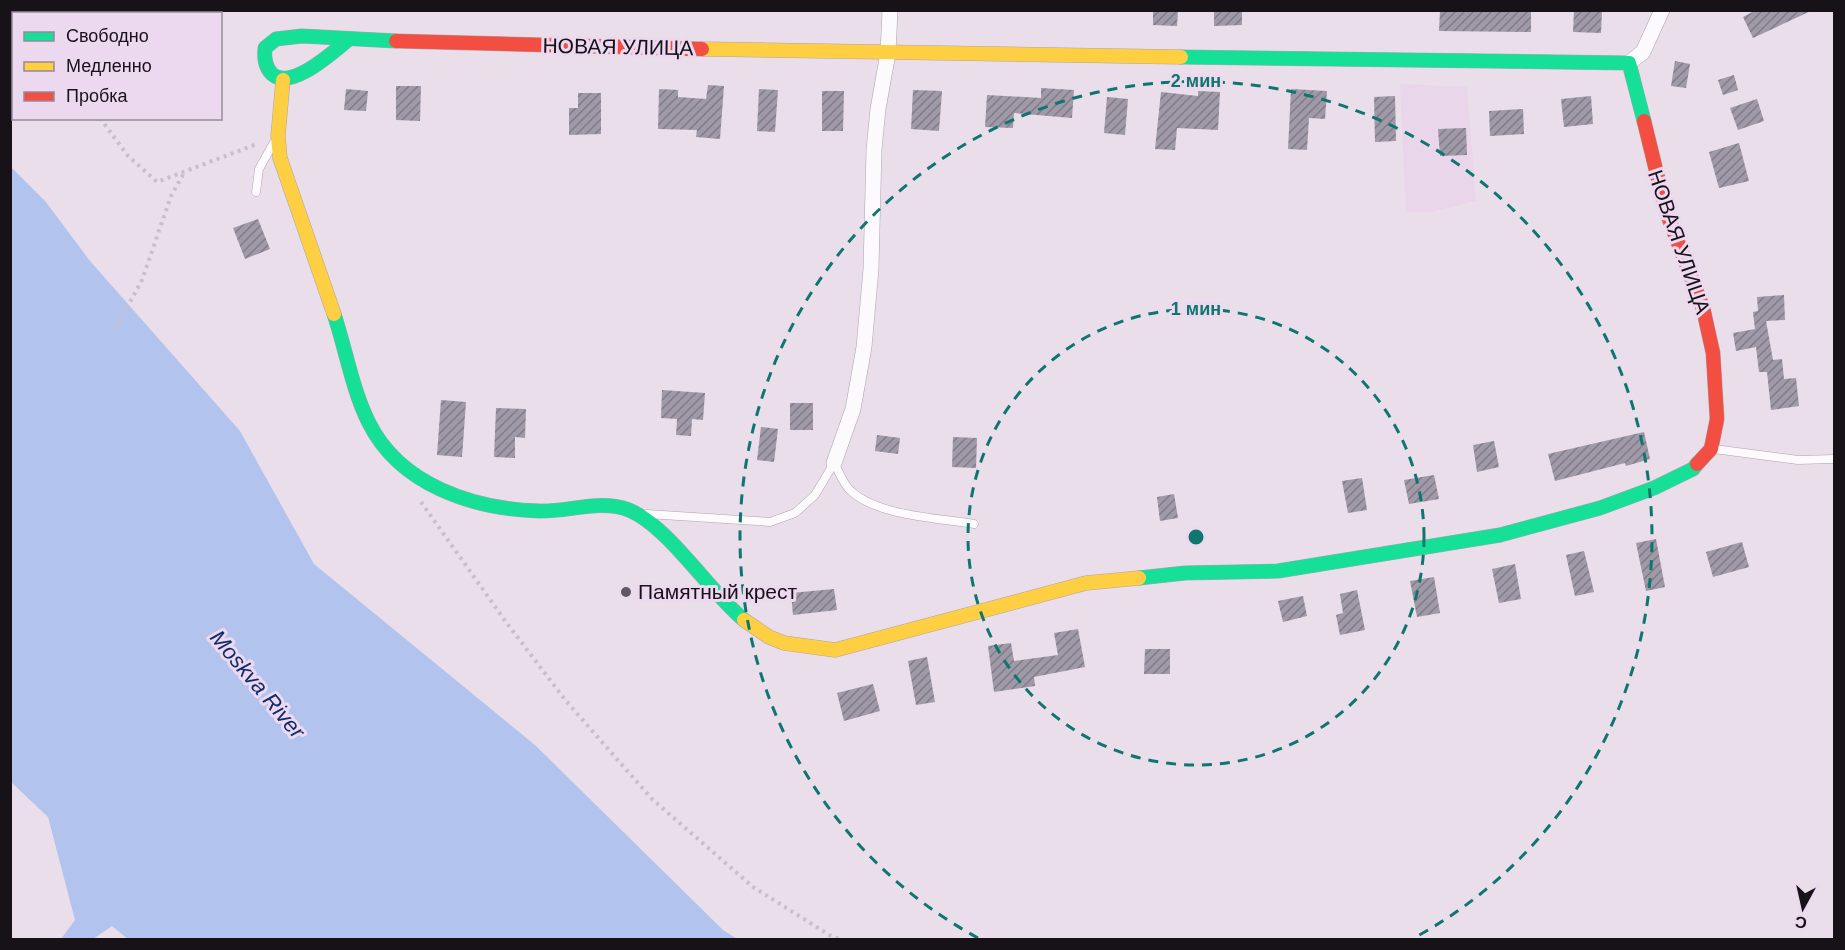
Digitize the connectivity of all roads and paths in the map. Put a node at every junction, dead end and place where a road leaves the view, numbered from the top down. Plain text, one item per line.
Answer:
1 (890, 10) edge
2 (1662, 10) edge
3 (348, 40) junction
4 (888, 53) junction
5 (1629, 63) junction
6 (282, 80) junction
7 (101, 120) edge
8 (278, 136) junction
9 (184, 173) junction
10 (256, 192) dead end
11 (117, 328) dead end
12 (1711, 449) junction
13 (1834, 459) edge
14 (834, 463) junction
15 (418, 497) dead end
16 (636, 513) junction
17 (974, 524) dead end
18 (842, 939) edge

1 - 4 street
2 - 5 street
3 - 4 street, НОВАЯ УЛИЦА
3 - 6 street
3 - 6 street, НОВАЯ УЛИЦА
4 - 5 street, НОВАЯ УЛИЦА
4 - 14 street
5 - 12 street, НОВАЯ УЛИЦА
6 - 8 street
7 - 9 path
8 - 9 path
8 - 10 lane
8 - 16 street
9 - 11 path
12 - 13 lane
12 - 16 street
14 - 16 lane
14 - 17 lane
15 - 18 path

